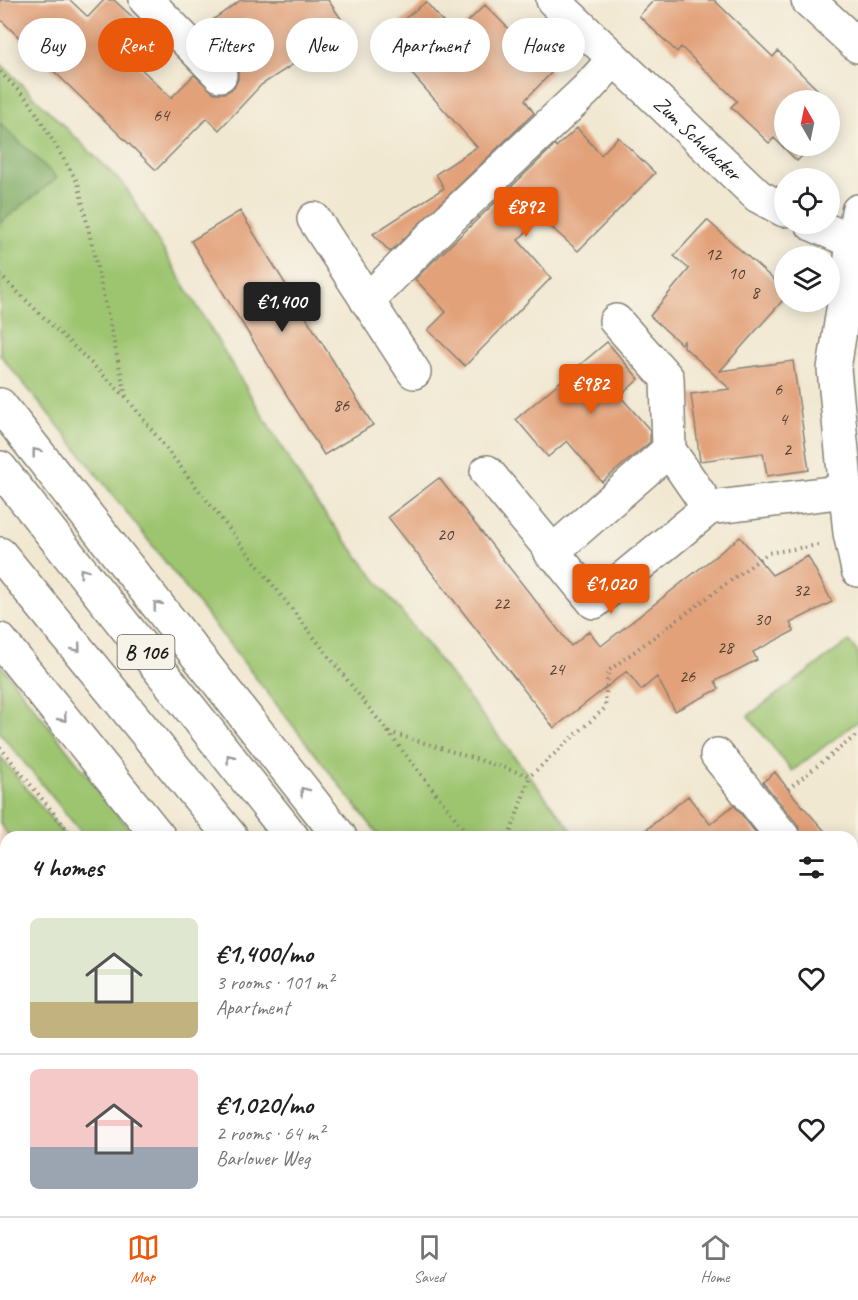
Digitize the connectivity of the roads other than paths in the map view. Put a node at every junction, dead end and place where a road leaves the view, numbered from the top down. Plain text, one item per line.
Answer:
1 (146, 0) edge
2 (553, 0) edge
3 (808, 0) edge
4 (858, 46) edge
5 (614, 59) junction
6 (220, 75) dead end
7 (774, 205) edge
8 (858, 211) edge
9 (314, 219) dead end
10 (834, 234) edge
11 (856, 244) edge
12 (367, 301) junction
13 (616, 321) dead end
14 (414, 372) dead end
15 (0, 405) edge
16 (669, 450) junction
17 (0, 468) edge
18 (487, 472) dead end
19 (846, 491) junction
20 (709, 508) junction
21 (854, 544) edge
22 (551, 553) junction
23 (0, 554) edge
24 (0, 640) edge
25 (717, 755) dead end
26 (154, 831) edge
27 (226, 831) edge
28 (287, 831) edge
29 (335, 831) edge
30 (778, 831) edge

1 - 6 main road
2 - 5 main road, Zum Schulacker
3 - 4 main road
5 - 7 main road, Zum Schulacker
5 - 12 main road
8 - 11 main road
9 - 12 main road
10 - 11 main road
11 - 19 main road
12 - 14 main road
13 - 16 main road
29 -> 15 main road
16 - 20 main road
16 - 22 main road
28 -> 17 main road, B 106
18 - 22 main road
19 - 20 main road
19 - 21 main road
20 - 22 main road
23 -> 27 main road, B 106
24 -> 26 main road
25 - 30 main road

